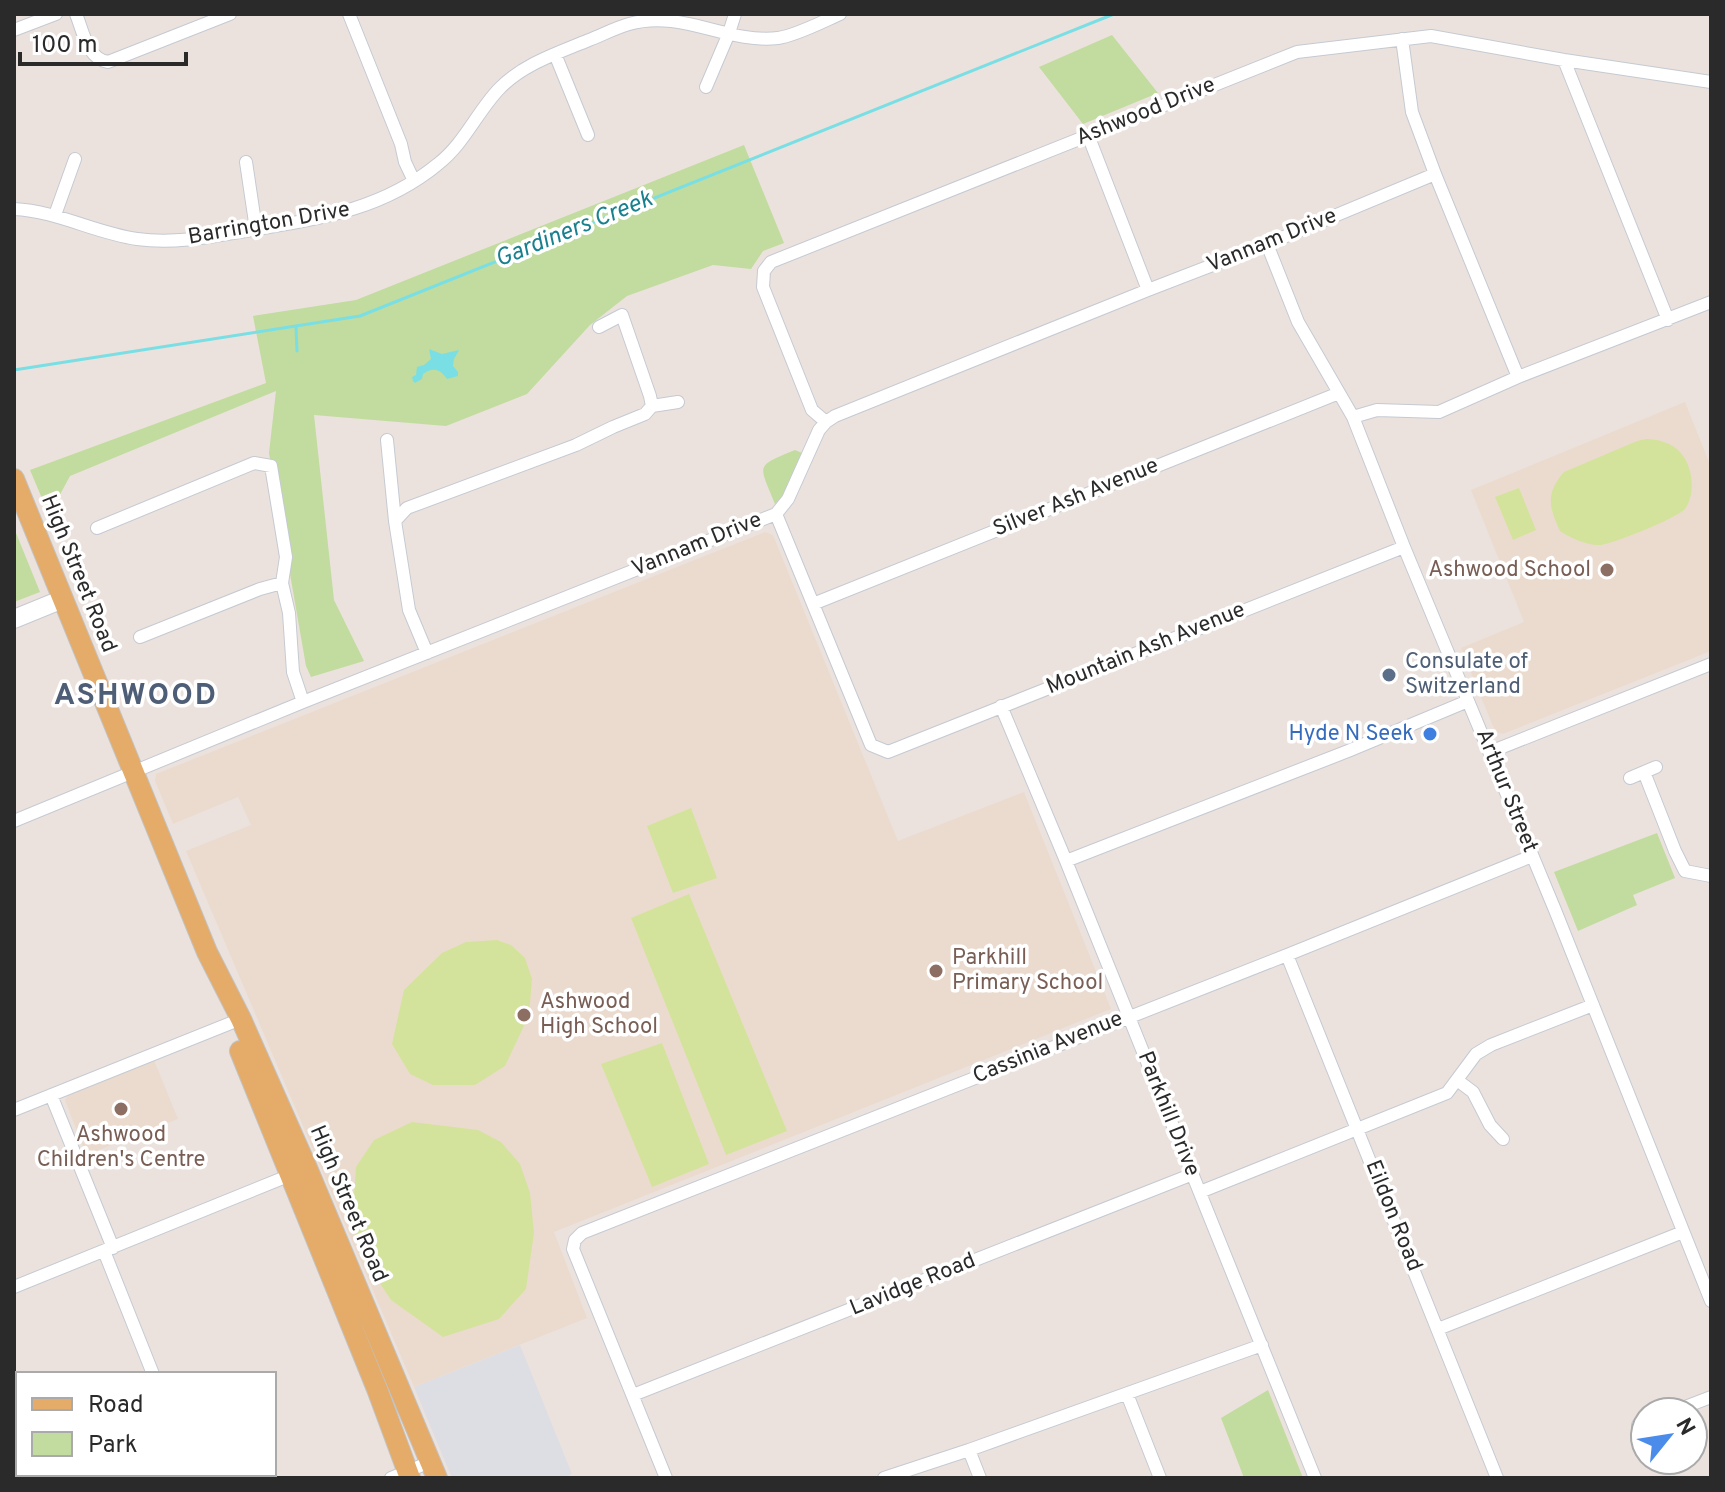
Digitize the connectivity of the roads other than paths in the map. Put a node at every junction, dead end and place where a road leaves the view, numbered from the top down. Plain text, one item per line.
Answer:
1 (56, 14) edge
2 (76, 14) edge
3 (230, 14) edge
4 (349, 14) edge
5 (735, 14) edge
6 (840, 14) edge
7 (14, 30) edge
8 (729, 33) junction
9 (1402, 39) junction
10 (555, 54) junction
11 (1564, 60) junction
12 (1711, 82) edge
13 (706, 87) dead end
14 (588, 135) dead end
15 (1088, 135) junction
16 (75, 159) dead end
17 (246, 162) dead end
18 (1435, 174) junction
19 (418, 178) junction
20 (14, 209) edge
21 (55, 215) junction
22 (256, 229) junction
23 (1267, 244) junction
24 (1148, 290) junction
25 (1711, 302) edge
26 (1668, 320) junction
27 (599, 327) dead end
28 (1518, 377) junction
29 (1339, 393) junction
30 (678, 402) dead end
31 (652, 406) junction
32 (1353, 417) junction
33 (826, 422) junction
34 (387, 440) dead end
35 (14, 479) edge
36 (776, 514) junction
37 (395, 521) junction
38 (97, 528) dead end
39 (1404, 547) junction
40 (282, 583) junction
41 (63, 599) junction
42 (813, 604) junction
43 (14, 619) edge
44 (140, 637) dead end
45 (427, 653) junction
46 (1711, 664) edge
47 (1468, 701) junction
48 (303, 702) junction
49 (1001, 706) junction
50 (1490, 752) junction
51 (133, 772) junction
52 (1630, 778) dead end
53 (14, 821) edge
54 (1532, 856) junction
55 (1066, 861) junction
56 (1711, 876) edge
57 (1287, 955) junction
58 (1593, 1005) junction
59 (1128, 1016) junction
60 (235, 1021) junction
61 (1457, 1080) junction
62 (51, 1095) junction
63 (14, 1110) edge
64 (1358, 1129) junction
65 (1503, 1139) dead end
66 (299, 1172) junction
67 (1193, 1174) junction
68 (1200, 1192) junction
69 (1683, 1232) junction
70 (109, 1250) junction
71 (14, 1287) edge
72 (1711, 1301) edge
73 (1438, 1329) junction
74 (1262, 1345) junction
75 (152, 1372) edge
76 (1127, 1394) junction
77 (633, 1395) junction
78 (969, 1450) junction
79 (434, 1470) edge
80 (403, 1475) edge
81 (1496, 1475) edge
82 (666, 1478) edge
83 (884, 1478) edge
84 (980, 1478) edge
85 (1160, 1478) edge
86 (1315, 1478) edge
87 (1480, 1478) edge

1 - 7 street
2 - 3 street
4 - 19 street
5 - 8 street
6 - 8 street, Barrington Drive
8 - 10 street, Barrington Drive
8 - 13 street
9 - 11 street, Ashwood Drive
9 - 15 street, Ashwood Drive
9 - 18 street
10 - 14 street
10 - 19 street, Barrington Drive
11 - 12 street, Ashwood Drive
11 - 26 street
15 - 24 street
15 - 33 street, Ashwood Drive
16 - 21 street
17 - 22 street
18 - 23 street, Vannam Drive
18 - 28 street
19 - 22 street, Barrington Drive
20 - 21 street, Barrington Drive
21 - 22 street, Barrington Drive
23 - 24 street, Vannam Drive
23 - 29 street, Arthur Street
24 - 33 street, Vannam Drive
25 - 26 street
26 - 28 street
27 - 31 street
28 - 32 street
29 - 32 street, Arthur Street
29 - 42 street, Silver Ash Avenue
30 - 31 street
31 - 37 street
32 - 39 street, Arthur Street
33 - 36 street, Vannam Drive
34 - 37 street
35 - 41 main road, High Street Road
36 - 42 street
36 - 45 street, Vannam Drive
37 - 45 street
38 - 40 street
39 - 47 street, Arthur Street
39 - 49 street, Mountain Ash Avenue
40 - 44 street
40 - 48 street
41 - 43 street
41 - 51 main road, High Street Road
42 - 49 street, Mountain Ash Avenue
45 - 48 street, Vannam Drive
46 - 50 street
47 - 50 street, Arthur Street
47 - 55 street
48 - 51 street, Vannam Drive
49 - 55 street, Parkhill Drive
50 - 54 street, Arthur Street
51 - 53 street, Vannam Drive
51 - 60 main road, High Street Road
52 - 56 street
54 - 57 street, Cassinia Avenue
54 - 58 street, Arthur Street
55 - 59 street, Parkhill Drive
57 - 59 street, Cassinia Avenue
57 - 64 street, Eildon Road
58 - 61 street
58 - 69 street, Arthur Street
59 - 67 street, Parkhill Drive
59 - 77 street, Cassinia Avenue
60 - 62 street
60 - 66 main road, High Street Road
61 - 64 street
61 - 65 street
62 - 63 street
62 - 70 street
64 - 68 street
64 - 73 street, Eildon Road
66 - 70 street
66 - 79 main road, High Street Road
66 - 80 main road, High Street Road
67 - 68 street, Parkhill Drive
67 - 77 street, Lavidge Road
68 - 74 street, Parkhill Drive
69 - 72 street, Arthur Street
69 - 73 street
70 - 71 street
70 - 75 street
73 - 81 street, Eildon Road
74 - 76 street
74 - 86 street, Parkhill Drive
76 - 78 street
76 - 85 street
77 - 82 street
78 - 83 street
78 - 84 street
79 - 80 street
81 - 87 street

